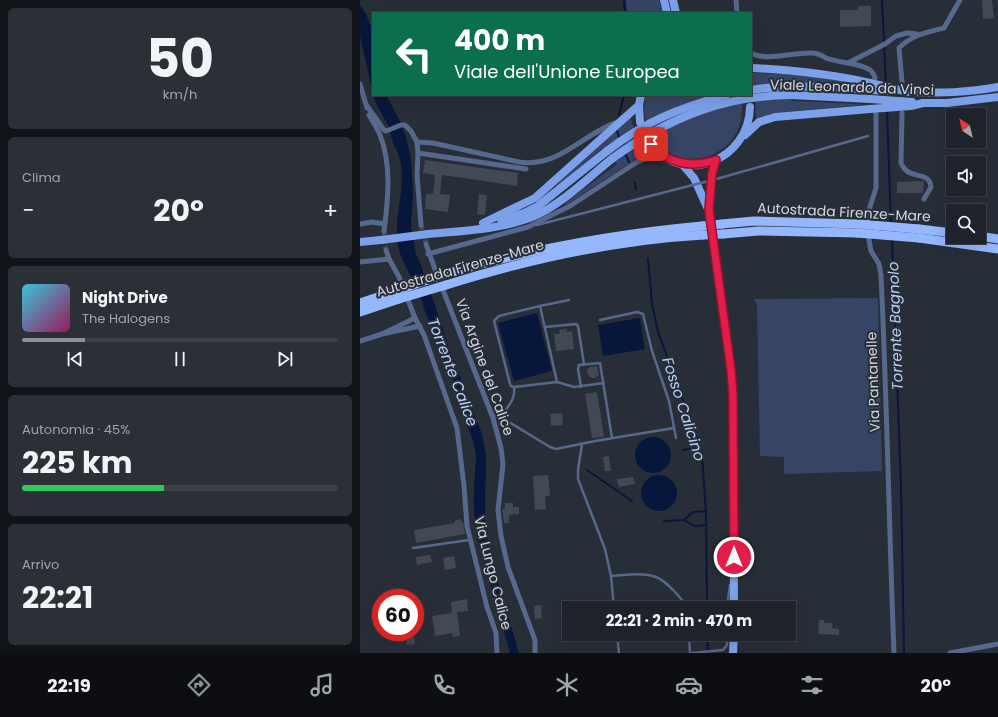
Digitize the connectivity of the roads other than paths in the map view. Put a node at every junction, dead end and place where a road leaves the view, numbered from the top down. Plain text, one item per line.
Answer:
1 (664, 0) edge
2 (673, 0) edge
3 (736, 0) edge
4 (960, 0) edge
5 (667, 12) edge
6 (676, 12) edge
7 (737, 12) edge
8 (918, 34) junction
9 (752, 53) edge
10 (848, 63) junction
11 (752, 68) edge
12 (902, 82) tunnel mouth
13 (360, 84) edge
14 (998, 87) edge
15 (871, 88) junction
16 (752, 90) edge
17 (791, 91) junction
18 (641, 96) edge
19 (722, 96) edge
20 (998, 97) edge
21 (923, 103) junction
22 (639, 105) junction
23 (367, 106) junction
24 (750, 107) dead end
25 (873, 112) junction
26 (902, 113) dead end
27 (622, 120) junction
28 (640, 122) dead end
29 (868, 136) dead end
30 (742, 137) junction
31 (418, 142) junction
32 (651, 144) dead end
33 (418, 153) junction
34 (668, 158) junction
35 (716, 160) junction
36 (681, 163) junction
37 (526, 169) dead end
38 (924, 199) dead end
39 (709, 210) junction
40 (545, 218) junction
41 (518, 222) junction
42 (483, 223) junction
43 (360, 224) edge
44 (385, 224) junction
45 (421, 225) tunnel mouth
46 (528, 227) junction
47 (702, 230) junction
48 (384, 231) tunnel mouth
49 (429, 233) junction
50 (919, 233) junction
51 (946, 233) edge
52 (986, 237) edge
53 (998, 239) edge
54 (360, 242) edge
55 (426, 244) tunnel mouth
56 (998, 249) edge
57 (386, 250) tunnel mouth
58 (428, 254) junction
59 (389, 259) junction
60 (360, 262) edge
61 (398, 295) junction
62 (569, 300) dead end
63 (360, 303) edge
64 (540, 306) junction
65 (360, 312) edge
66 (415, 318) junction
67 (600, 320) dead end
68 (420, 326) junction
69 (545, 327) junction
70 (382, 334) junction
71 (360, 340) edge
72 (584, 364) junction
73 (558, 382) junction
74 (604, 384) junction
75 (514, 387) junction
76 (580, 387) junction
77 (492, 415) junction
78 (500, 418) junction
79 (674, 428) junction
80 (612, 438) junction
81 (676, 438) dead end
82 (582, 444) junction
83 (469, 540) junction
84 (413, 548) dead end
85 (734, 571) junction
86 (611, 576) junction
87 (613, 601) edge
88 (682, 601) edge
89 (728, 601) edge
90 (734, 601) edge
91 (618, 641) edge
92 (690, 641) edge
93 (726, 641) edge
94 (734, 641) edge
95 (998, 644) edge
96 (497, 653) edge
97 (535, 653) edge
98 (619, 653) edge
99 (691, 653) edge
100 (733, 653) edge
101 (894, 653) edge
102 (950, 653) edge

1 - 5 main road
2 - 6 main road
3 - 7 street
4 - 8 street
8 - 10 street
8 - 12 street
9 - 10 street
10 - 15 street
11 - 15 main road
13 - 23 street
14 - 15 main road, Viale Leonardo da Vinci, bridge
15 - 17 main road, Viale Leonardo da Vinci
15 - 21 main road, Viale Leonardo da Vinci, bridge
16 - 17 main road, Viale Leonardo da Vinci
17 - 41 main road, Viale Leonardo da Vinci, bridge
18 - 22 main road
19 - 42 main road, Viale Leonardo da Vinci, bridge
20 - 21 main road, Viale Leonardo da Vinci
21 - 25 main road, bridge
22 - 27 main road
22 - 28 main road
23 - 31 street
23 - 44 street
24 - 30 main road
25 - 30 main road
25 - 101 street, Via Pantanelle
26 - 38 street
27 - 31 street
27 - 42 main road
29 - 46 lane, bridge
30 - 35 main road
31 - 33 street
32 - 34 main road
33 - 37 street
33 - 45 street
34 - 36 main road
34 - 40 street
35 - 36 main road
35 - 39 main road
36 - 39 main road
39 - 85 main road
40 - 41 main road
40 - 46 street
41 - 49 main road, Viale Leonardo da Vinci
42 - 49 main road, Viale Leonardo da Vinci
43 - 44 street
44 - 48 street
46 - 58 street
47 - 50 highway, Autostrada Firenze-Mare, bridge
47 - 61 highway, Autostrada Firenze-Mare, bridge
47 - 61 highway, Autostrada Firenze-Mare, bridge
49 - 54 main road, Viale Leonardo da Vinci, bridge
50 - 51 highway, Autostrada Firenze-Mare
50 - 56 highway, Autostrada Firenze-Mare
52 - 53 highway
55 - 58 street, Via Argine del Calice
57 - 59 street, Via Lungo Calice
58 - 77 street, Via Argine del Calice
59 - 60 street
59 - 66 street, Via Lungo Calice
61 - 63 highway, Autostrada Firenze-Mare
61 - 65 highway, Autostrada Firenze-Mare
62 - 64 lane
64 - 69 lane
64 - 75 lane
66 - 68 street, Via Lungo Calice
66 - 70 street
67 - 79 lane
68 - 70 street
68 - 83 street, Via Lungo Calice
69 - 72 lane
69 - 73 lane
70 - 71 street
72 - 74 lane
72 - 76 lane
73 - 75 lane
73 - 76 lane
74 - 76 lane
74 - 80 lane
75 - 78 lane
77 - 78 lane
77 - 97 street, Via Argine del Calice
78 - 82 lane
79 - 80 lane
79 - 81 lane
80 - 82 lane
82 - 86 lane
83 - 84 lane
83 - 96 street, Via Lungo Calice
85 - 89 lane
85 - 90 main road
86 - 87 lane
86 - 88 lane
91 - 98 lane
92 - 99 lane
93 - 99 lane
94 - 100 main road
95 - 102 street

